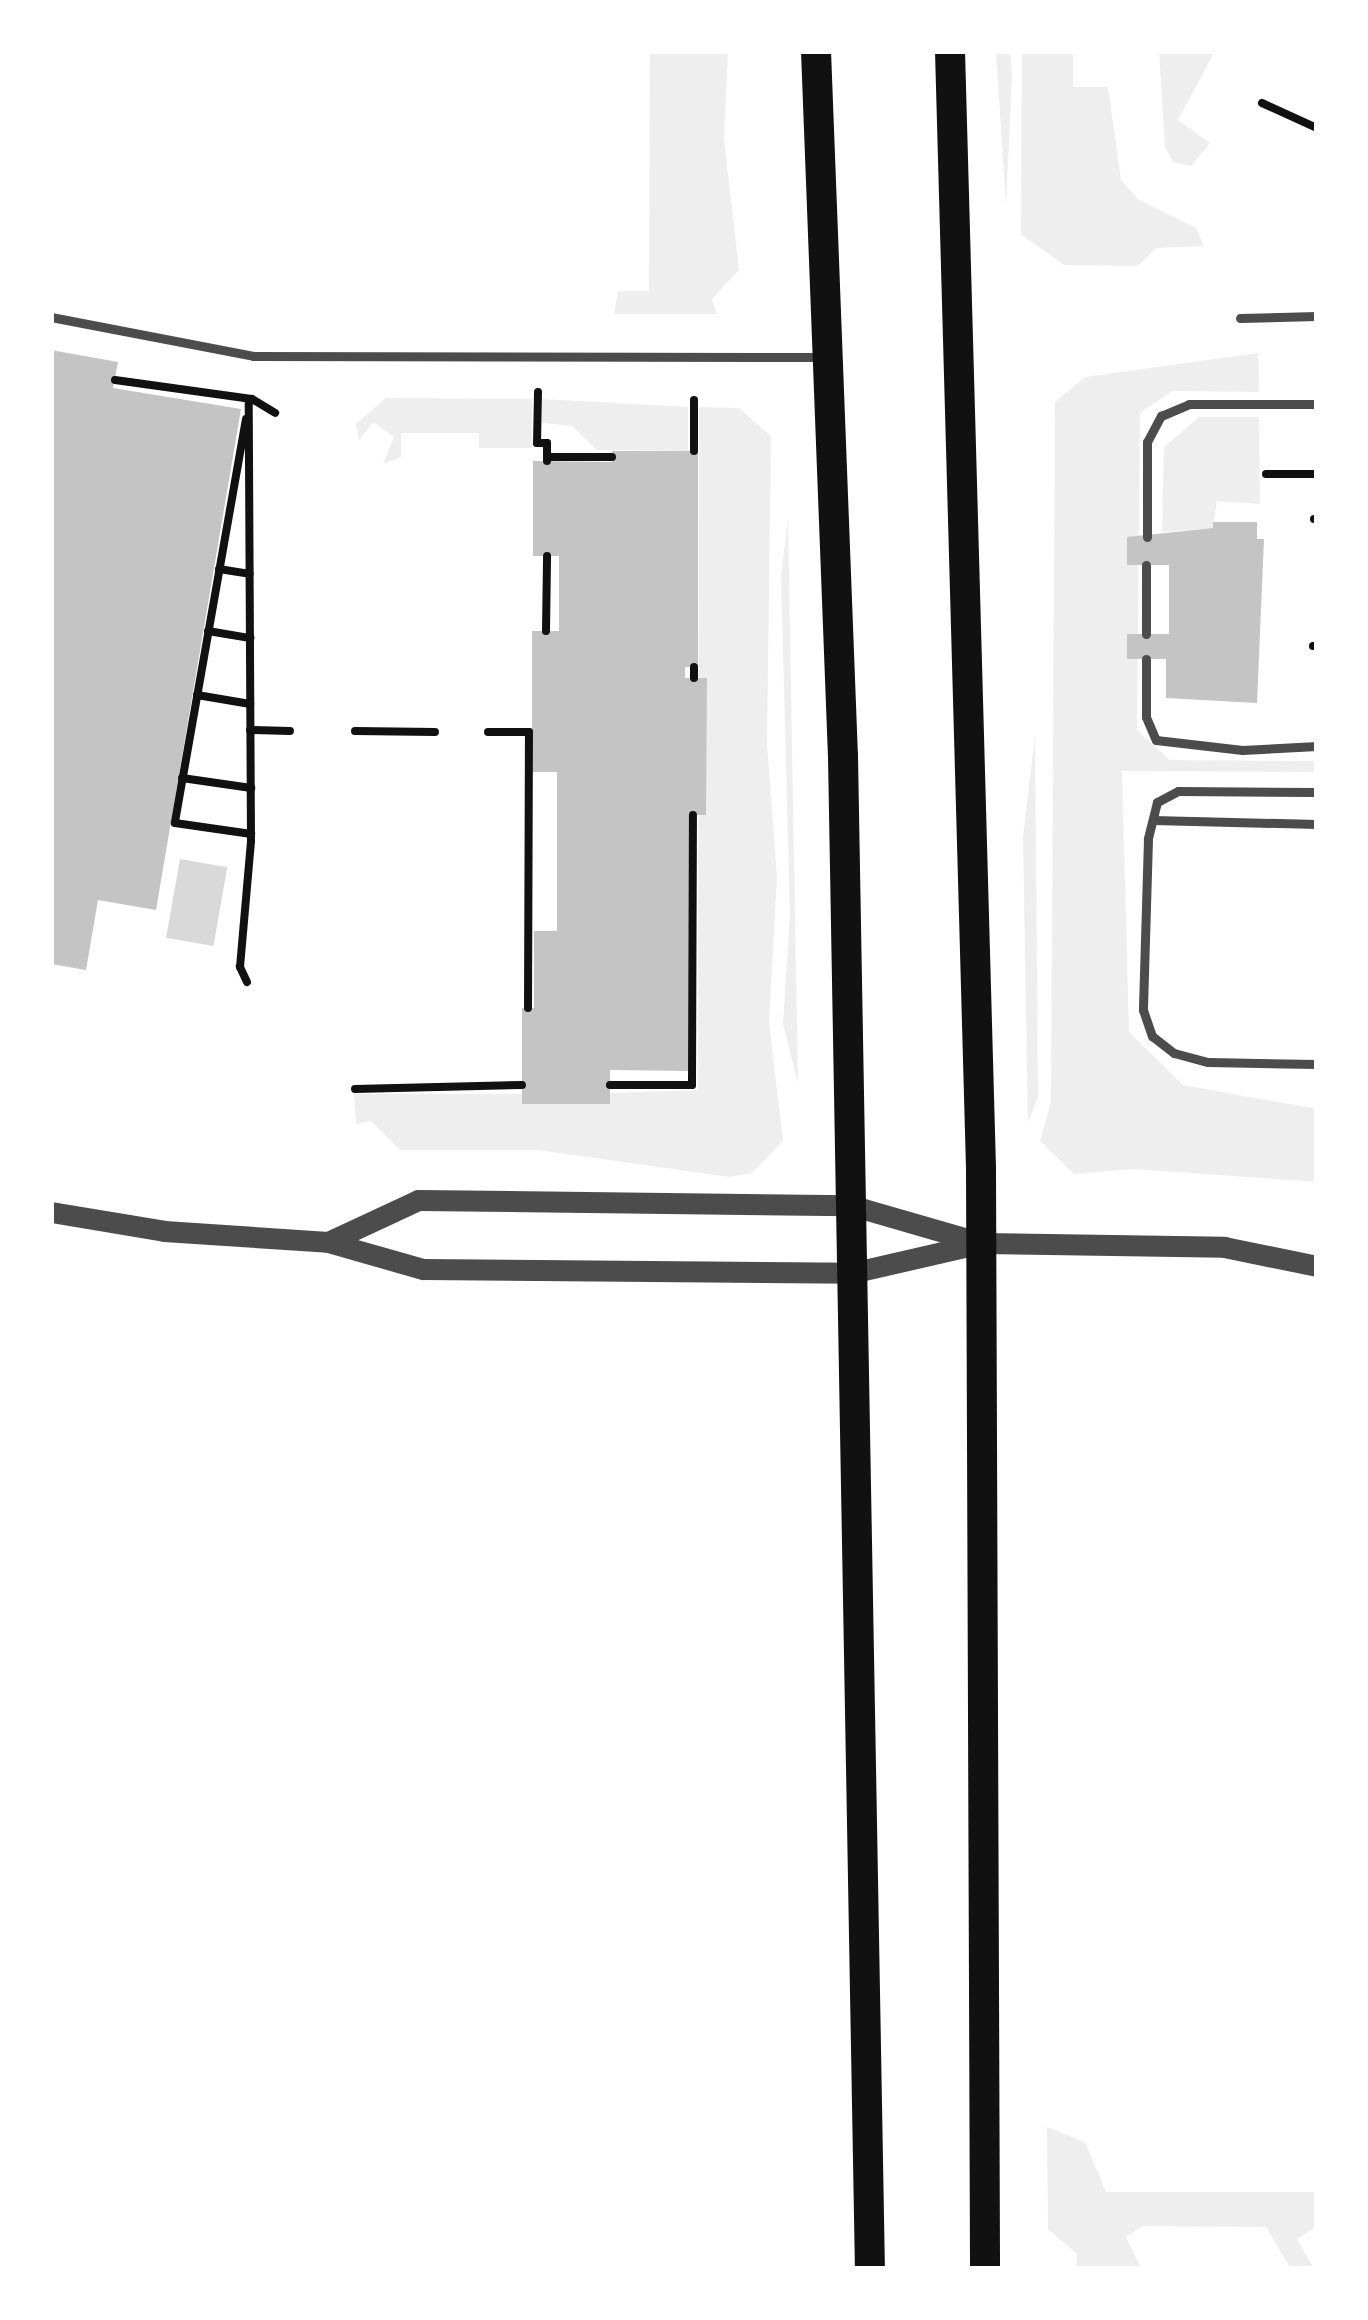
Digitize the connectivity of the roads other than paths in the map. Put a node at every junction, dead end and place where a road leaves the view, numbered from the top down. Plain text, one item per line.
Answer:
1 (816, 51) edge
2 (950, 51) edge
3 (1317, 316) edge
4 (51, 317) edge
5 (1240, 317) dead end
6 (831, 357) junction
7 (1317, 404) edge
8 (1147, 537) dead end
9 (1146, 566) dead end
10 (1145, 634) dead end
11 (1145, 659) dead end
12 (1317, 746) edge
13 (1317, 792) edge
14 (1154, 820) junction
15 (1317, 824) edge
16 (1317, 1064) edge
17 (850, 1205) junction
18 (51, 1212) edge
19 (328, 1241) junction
20 (982, 1243) junction
21 (1317, 1266) edge
22 (851, 1273) junction
23 (870, 2269) edge
24 (985, 2269) edge

1 - 6 main road
2 - 20 main road
3 - 5 lane
4 - 6 lane
6 - 17 main road
7 - 8 lane
9 - 10 lane
11 - 12 lane
13 - 14 lane
14 - 15 lane
14 - 16 lane
17 - 19 street
17 - 20 street
17 - 22 main road
18 - 19 street
19 - 22 street
20 - 21 street
20 - 22 street
20 - 24 main road
22 - 23 main road

